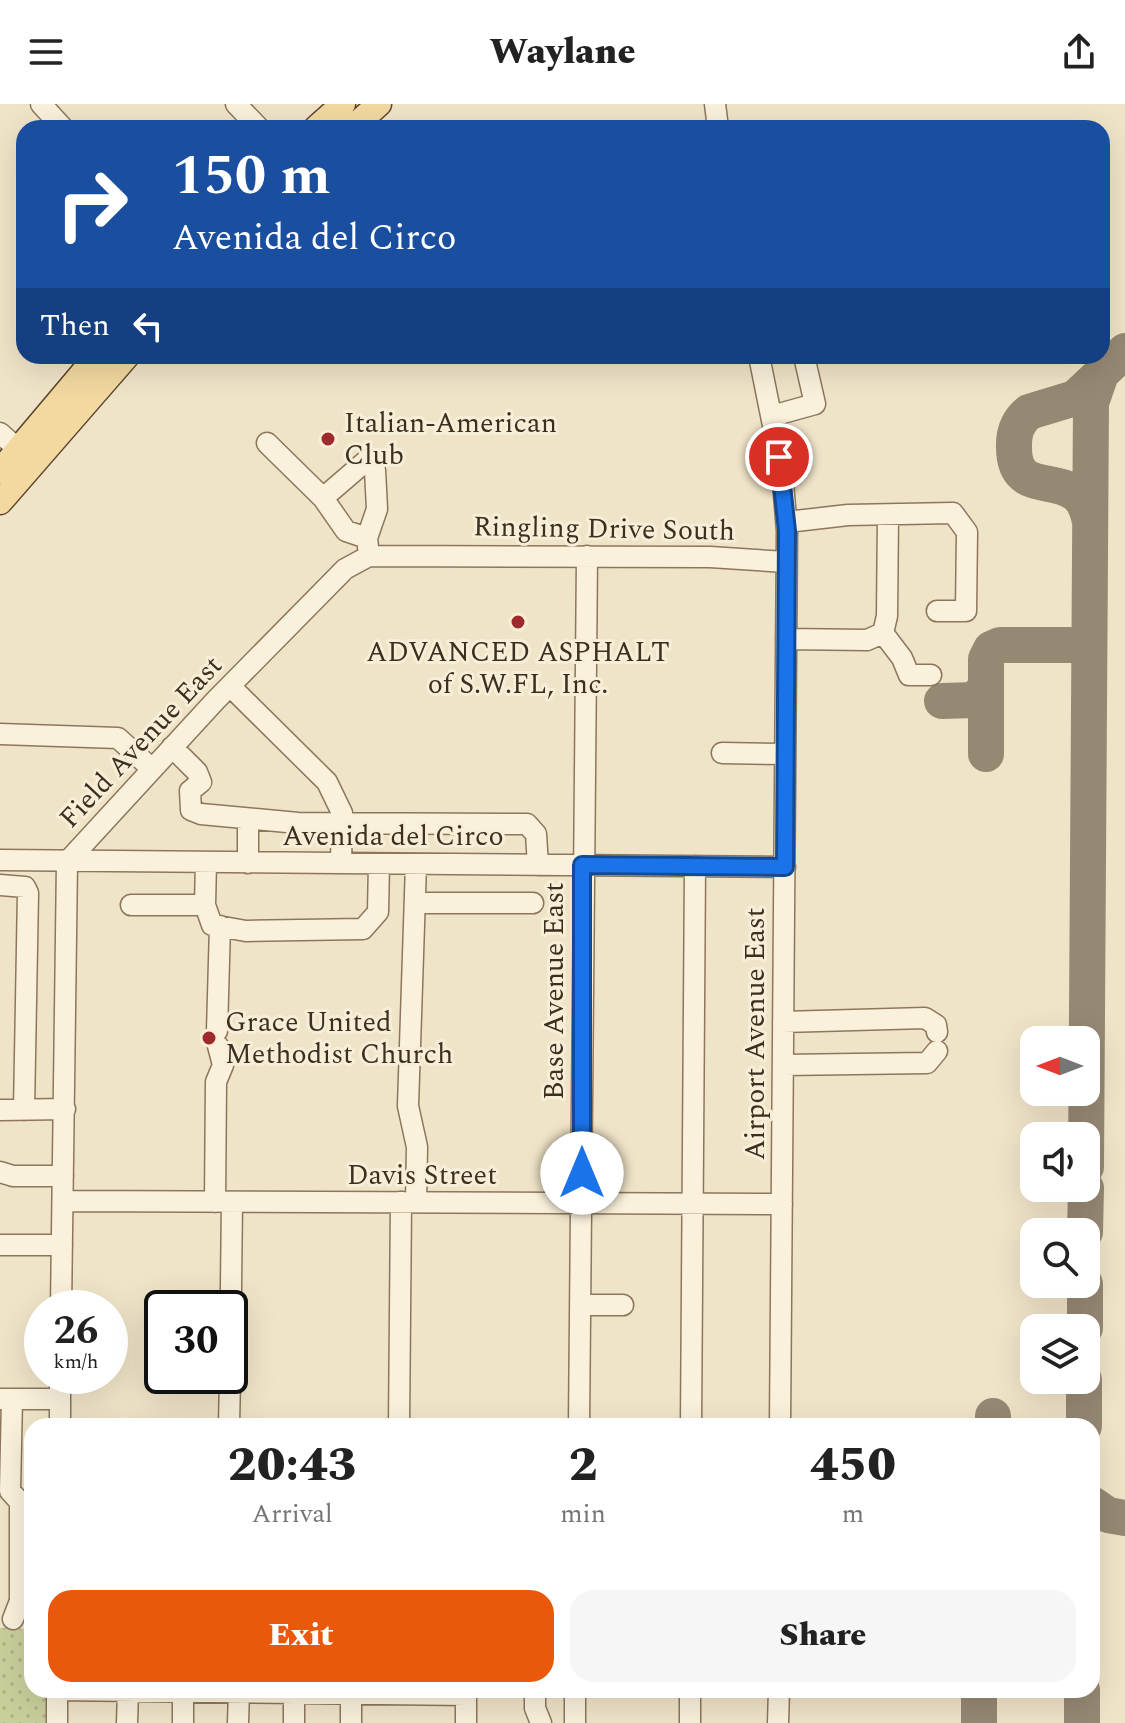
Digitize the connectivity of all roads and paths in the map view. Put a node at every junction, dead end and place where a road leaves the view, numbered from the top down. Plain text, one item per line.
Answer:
1 (41, 104) edge
2 (343, 104) edge
3 (379, 104) edge
4 (56, 120) edge
5 (325, 120) edge
6 (361, 120) edge
7 (90, 364) edge
8 (118, 364) edge
9 (761, 364) edge
10 (806, 364) edge
11 (772, 416) junction
12 (267, 443) dead end
13 (18, 449) edge
14 (0, 471) edge
15 (323, 498) junction
16 (0, 502) edge
17 (888, 515) junction
18 (787, 522) junction
19 (368, 547) junction
20 (587, 556) junction
21 (786, 562) junction
22 (937, 611) dead end
23 (883, 633) junction
24 (786, 639) junction
25 (931, 675) dead end
26 (230, 686) junction
27 (0, 734) edge
28 (172, 747) junction
29 (722, 753) dead end
30 (785, 754) junction
31 (152, 769) junction
32 (248, 820) junction
33 (342, 822) junction
34 (0, 860) edge
35 (67, 862) junction
36 (206, 862) junction
37 (248, 863) junction
38 (341, 863) junction
39 (379, 864) junction
40 (416, 864) junction
41 (538, 865) junction
42 (582, 865) junction
43 (695, 866) junction
44 (785, 867) junction
45 (0, 885) edge
46 (415, 903) junction
47 (533, 903) dead end
48 (131, 905) dead end
49 (205, 905) junction
50 (220, 926) junction
51 (783, 1022) junction
52 (783, 1065) junction
53 (65, 1109) junction
54 (0, 1110) edge
55 (24, 1110) junction
56 (0, 1172) edge
57 (63, 1176) junction
58 (63, 1201) junction
59 (223, 1202) junction
60 (409, 1202) junction
61 (582, 1204) junction
62 (692, 1204) junction
63 (782, 1204) junction
64 (0, 1245) edge
65 (62, 1245) junction
66 (61, 1290) edge
67 (227, 1290) edge
68 (581, 1305) junction
69 (623, 1305) dead end
70 (60, 1394) edge
71 (230, 1394) edge
72 (6, 1399) edge
73 (60, 1399) junction
74 (60, 1418) edge
75 (229, 1418) edge
76 (399, 1418) edge
77 (579, 1418) edge
78 (691, 1418) edge
79 (780, 1418) edge
80 (15, 1619) edge
81 (57, 1698) edge
82 (128, 1698) edge
83 (183, 1698) edge
84 (239, 1698) edge
85 (294, 1698) edge
86 (351, 1698) edge
87 (466, 1698) edge
88 (535, 1698) edge
89 (575, 1698) edge
90 (690, 1698) edge
91 (779, 1698) edge
92 (57, 1723) edge
93 (127, 1723) edge
94 (183, 1723) edge
95 (238, 1723) edge
96 (294, 1723) edge
97 (351, 1723) edge
98 (466, 1723) edge
99 (541, 1723) edge
100 (575, 1723) edge
101 (690, 1723) edge
102 (778, 1723) edge

1 - 4 street
2 - 5 main road
3 - 6 main road
7 - 13 main road
8 - 13 main road
9 - 11 street, Airport Avenue East
10 - 11 street
11 - 18 street, Airport Avenue East
12 - 15 street
13 - 14 main road
13 - 16 main road
15 - 19 street
15 - 19 street
17 - 18 street
17 - 22 street
17 - 23 street
18 - 21 street, Airport Avenue East
19 - 20 street, Ringling Drive South
19 - 26 street, Field Avenue East
20 - 21 street, Ringling Drive South
20 - 42 street, Base Avenue East
21 - 24 street, Airport Avenue East
23 - 24 street
23 - 25 street
24 - 30 street, Airport Avenue East
26 - 28 street, Field Avenue East
26 - 33 street
27 - 31 street
28 - 31 street, Field Avenue East
28 - 32 street
29 - 30 street
30 - 44 street, Airport Avenue East
31 - 35 street, Field Avenue East
32 - 33 street
32 - 37 street
33 - 38 street
33 - 41 street
34 - 35 street, Avenida del Circo
35 - 36 street, Avenida del Circo
35 - 53 street, Field Avenue East
36 - 37 street, Avenida del Circo
36 - 49 street
37 - 38 street, Avenida del Circo
38 - 39 street, Avenida del Circo
39 - 40 street, Avenida del Circo
39 - 50 street
40 - 41 street, Avenida del Circo
40 - 46 street
41 - 42 street, Avenida del Circo
42 - 43 street, Avenida del Circo
42 - 61 street, Base Avenue East
43 - 44 street, Avenida del Circo
43 - 62 street
44 - 51 street, Airport Avenue East
45 - 55 street
46 - 47 street
46 - 60 street
48 - 49 street
49 - 50 street
50 - 59 street
51 - 52 street, Airport Avenue East
51 - 52 street
52 - 63 street, Airport Avenue East
53 - 55 street
53 - 57 street, Field Avenue East
54 - 55 street
56 - 57 street
57 - 58 street, Field Avenue East
58 - 59 street, Davis Street
58 - 65 street, Field Avenue East
59 - 60 street, Davis Street
59 - 67 street
60 - 61 street, Davis Street
60 - 76 street
61 - 62 street, Davis Street
61 - 68 street, Base Avenue East
62 - 63 street, Davis Street
62 - 78 street
63 - 79 street, Airport Avenue East
64 - 65 street
65 - 66 street, Field Avenue East
68 - 69 street
68 - 77 street, Base Avenue East
70 - 73 street
71 - 75 street
72 - 73 street
72 - 80 street
73 - 74 street
81 - 92 street
82 - 93 street
83 - 94 street
84 - 95 street
85 - 96 street
86 - 97 street
87 - 98 street
88 - 99 street
89 - 100 street
90 - 101 street
91 - 102 street

